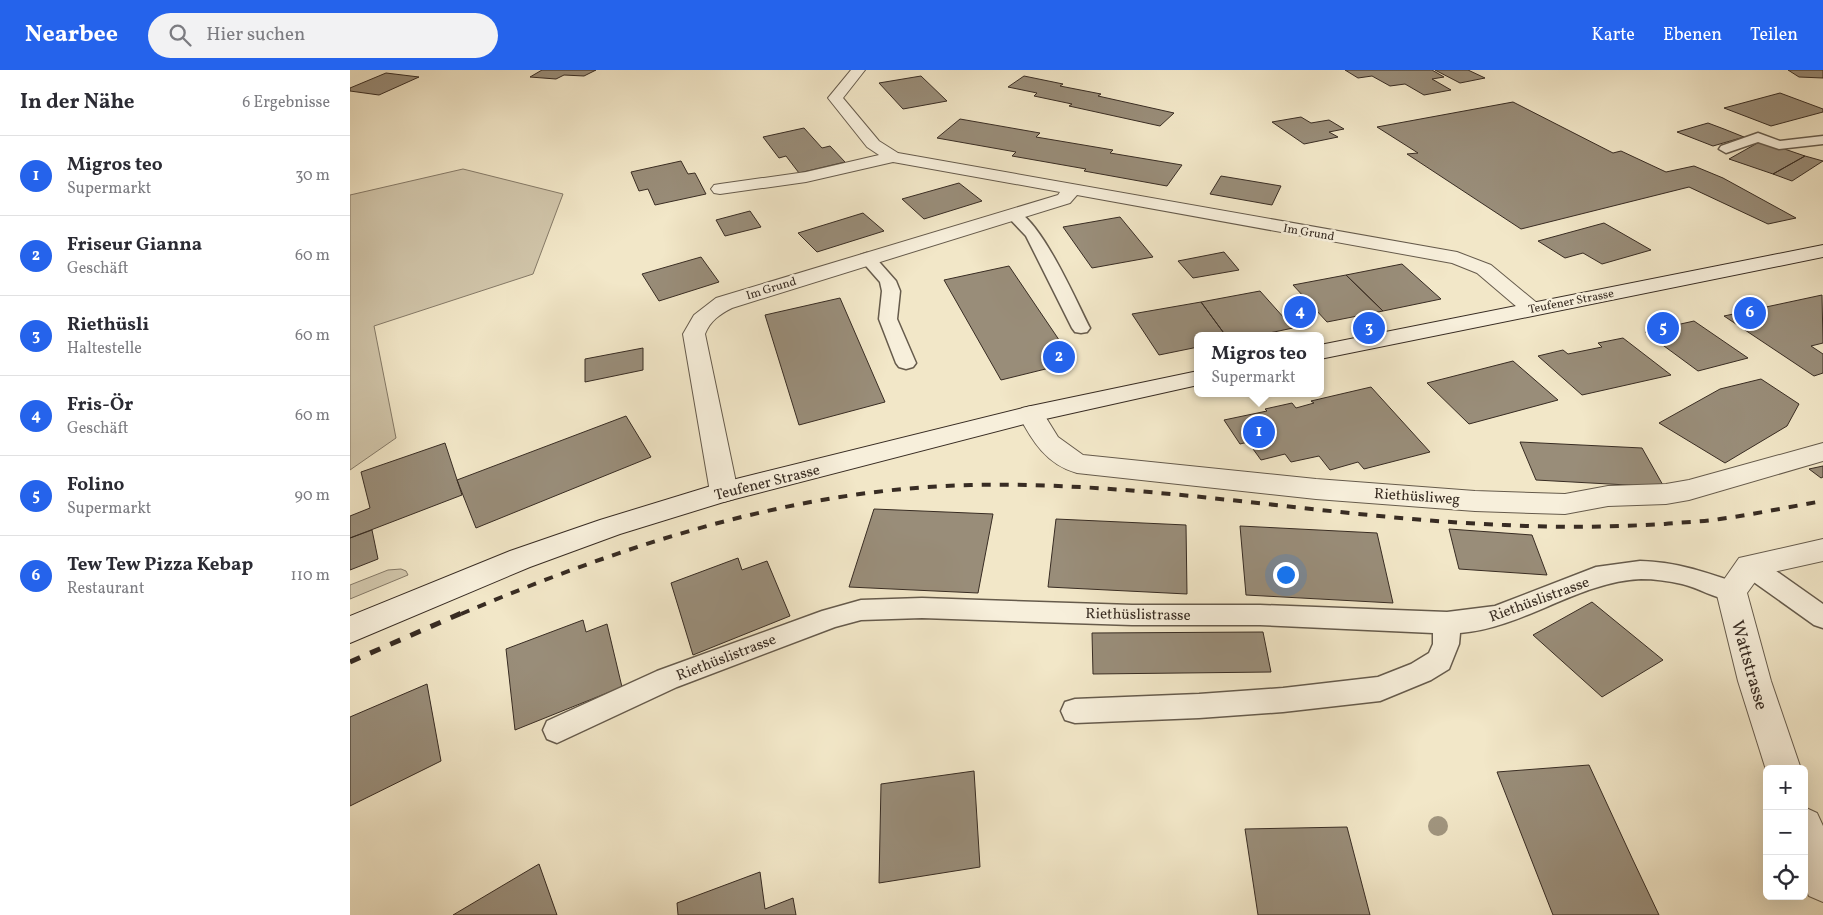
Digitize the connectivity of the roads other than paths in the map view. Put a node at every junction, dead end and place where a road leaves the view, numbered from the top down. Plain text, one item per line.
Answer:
1 (858, 70) edge
2 (1823, 140) edge
3 (1726, 149) dead end
4 (893, 157) junction
5 (720, 189) dead end
6 (1072, 190) junction
7 (1014, 215) junction
8 (1823, 251) edge
9 (867, 258) junction
10 (1532, 308) junction
11 (1081, 328) dead end
12 (1324, 351) edge
13 (906, 363) dead end
14 (1194, 379) edge
15 (1031, 414) junction
16 (1823, 452) edge
17 (724, 492) junction
18 (1823, 550) edge
19 (1740, 578) junction
20 (1823, 618) edge
21 (1446, 623) junction
22 (350, 630) edge
23 (1074, 710) dead end
24 (557, 730) dead end
25 (1783, 765) edge
26 (1808, 838) edge
27 (1823, 882) edge

1 - 4 street, Im Grund
2 - 3 lane
4 - 5 street, Im Grund
4 - 6 street, Im Grund
6 - 7 street, Im Grund
6 - 10 street, Im Grund
7 - 9 street, Im Grund
7 - 11 lane
8 - 10 street, Teufener Strasse
9 - 13 lane
9 - 17 street, Im Grund
10 - 12 street, Teufener Strasse
14 - 15 street, Teufener Strasse
15 - 16 street, Riethüsliweg
15 - 17 street, Teufener Strasse
17 - 22 street, Teufener Strasse
18 - 19 street
19 - 20 lane, Riethüslistrasse
19 - 21 lane, Riethüslistrasse
19 - 25 street, Wattstrasse
21 - 23 lane
21 - 24 lane, Riethüslistrasse
26 - 27 street

